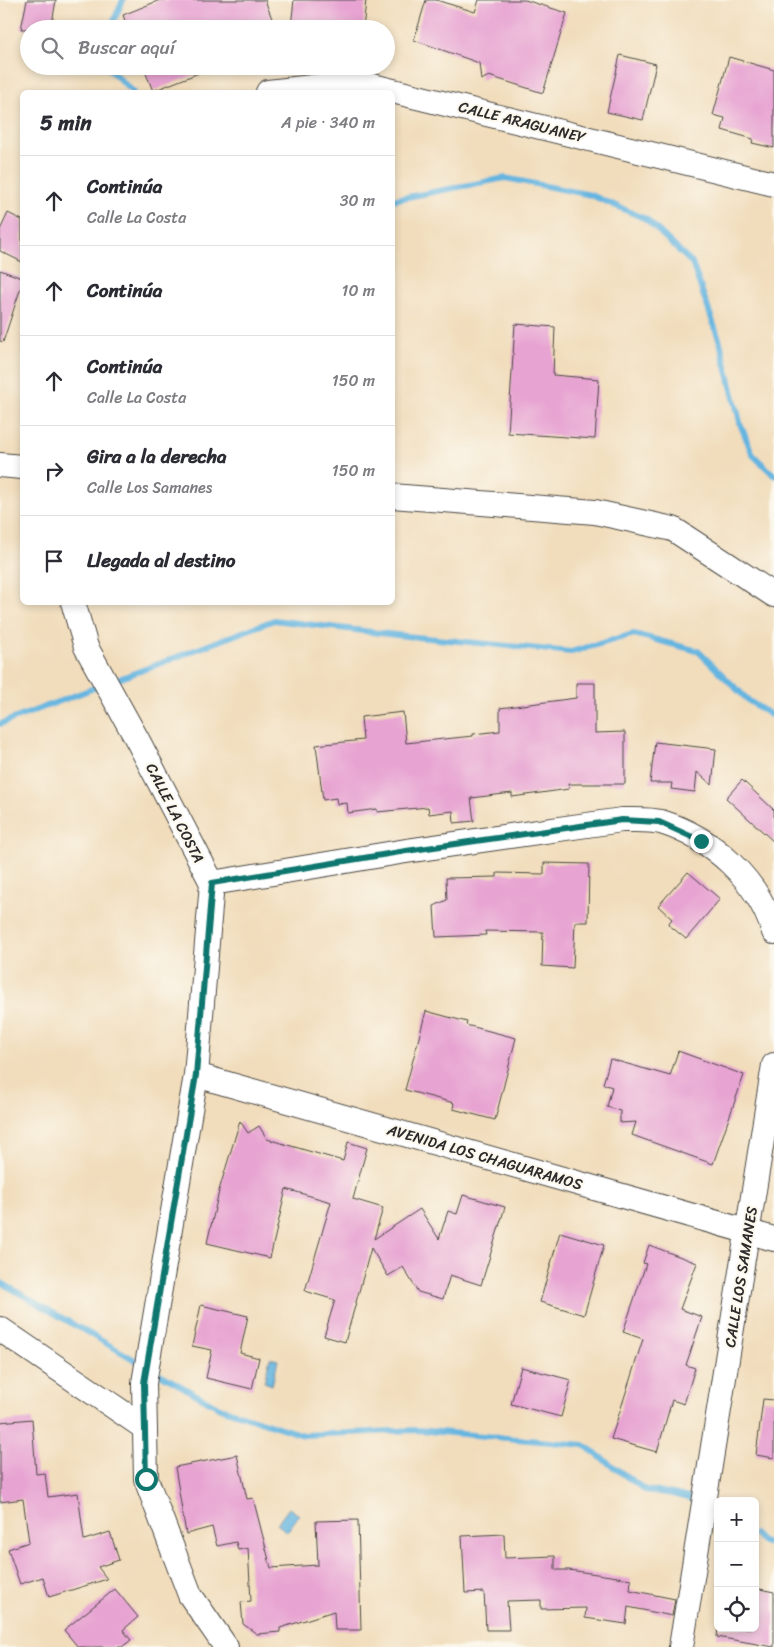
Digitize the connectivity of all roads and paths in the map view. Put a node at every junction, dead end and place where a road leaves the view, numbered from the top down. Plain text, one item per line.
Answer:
1 (286, 90) edge
2 (389, 90) edge
3 (395, 92) edge
4 (774, 184) edge
5 (0, 465) edge
6 (20, 467) edge
7 (395, 496) edge
8 (774, 595) edge
9 (73, 605) edge
10 (212, 883) junction
11 (774, 932) edge
12 (774, 1065) edge
13 (196, 1075) junction
14 (749, 1232) junction
15 (774, 1239) edge
16 (0, 1329) edge
17 (145, 1428) junction
18 (226, 1647) edge
19 (681, 1647) edge

1 - 2 street, CALLE ARAGUANEY
3 - 4 street, CALLE ARAGUANEY
5 - 6 street
7 - 8 street
9 - 10 street, CALLE LA COSTA
10 - 11 street
10 - 13 street
12 - 14 street, CALLE LOS SAMANES
13 - 14 street, AVENIDA LOS CHAGUARAMOS
13 - 17 street
14 - 15 street, AVENIDA LOS CHAGUARAMOS
14 - 19 street, CALLE LOS SAMANES
16 - 17 street
17 - 18 street

